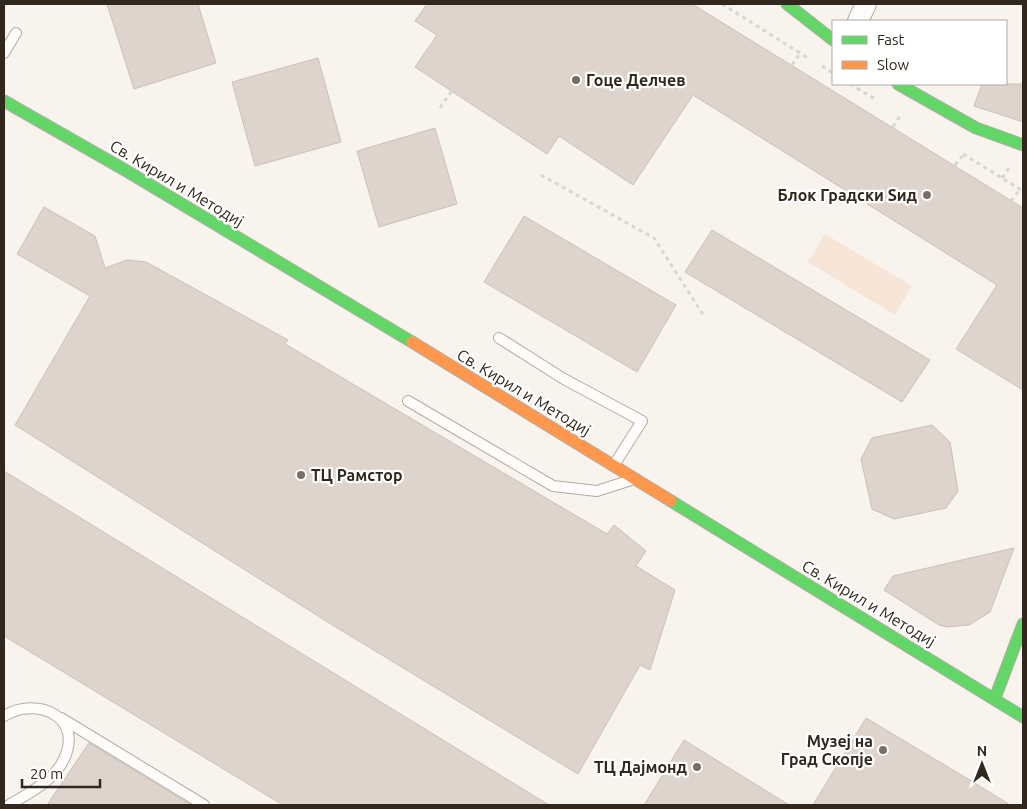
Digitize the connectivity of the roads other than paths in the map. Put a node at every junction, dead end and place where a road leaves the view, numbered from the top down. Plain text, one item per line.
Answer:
1 (787, 4) edge
2 (866, 4) edge
3 (858, 20) edge
4 (16, 33) dead end
5 (832, 39) edge
6 (4, 53) edge
7 (900, 85) edge
8 (4, 101) edge
9 (1023, 144) edge
10 (499, 338) dead end
11 (408, 401) dead end
12 (614, 466) junction
13 (634, 479) junction
14 (1023, 624) edge
15 (995, 698) junction
16 (4, 716) edge
17 (58, 716) junction
18 (1023, 717) edge
19 (9, 805) edge
20 (204, 805) edge

1 - 5 street
2 - 3 street
4 - 6 lane
7 - 9 street
8 - 12 street, Св. Кирил и Методиј
10 - 12 lane
11 - 13 lane
12 - 13 street, Св. Кирил и Методиј
13 - 15 street, Св. Кирил и Методиј
14 - 15 street
15 - 18 street, Св. Кирил и Методиј
16 - 17 lane
17 - 19 lane
17 - 20 lane

